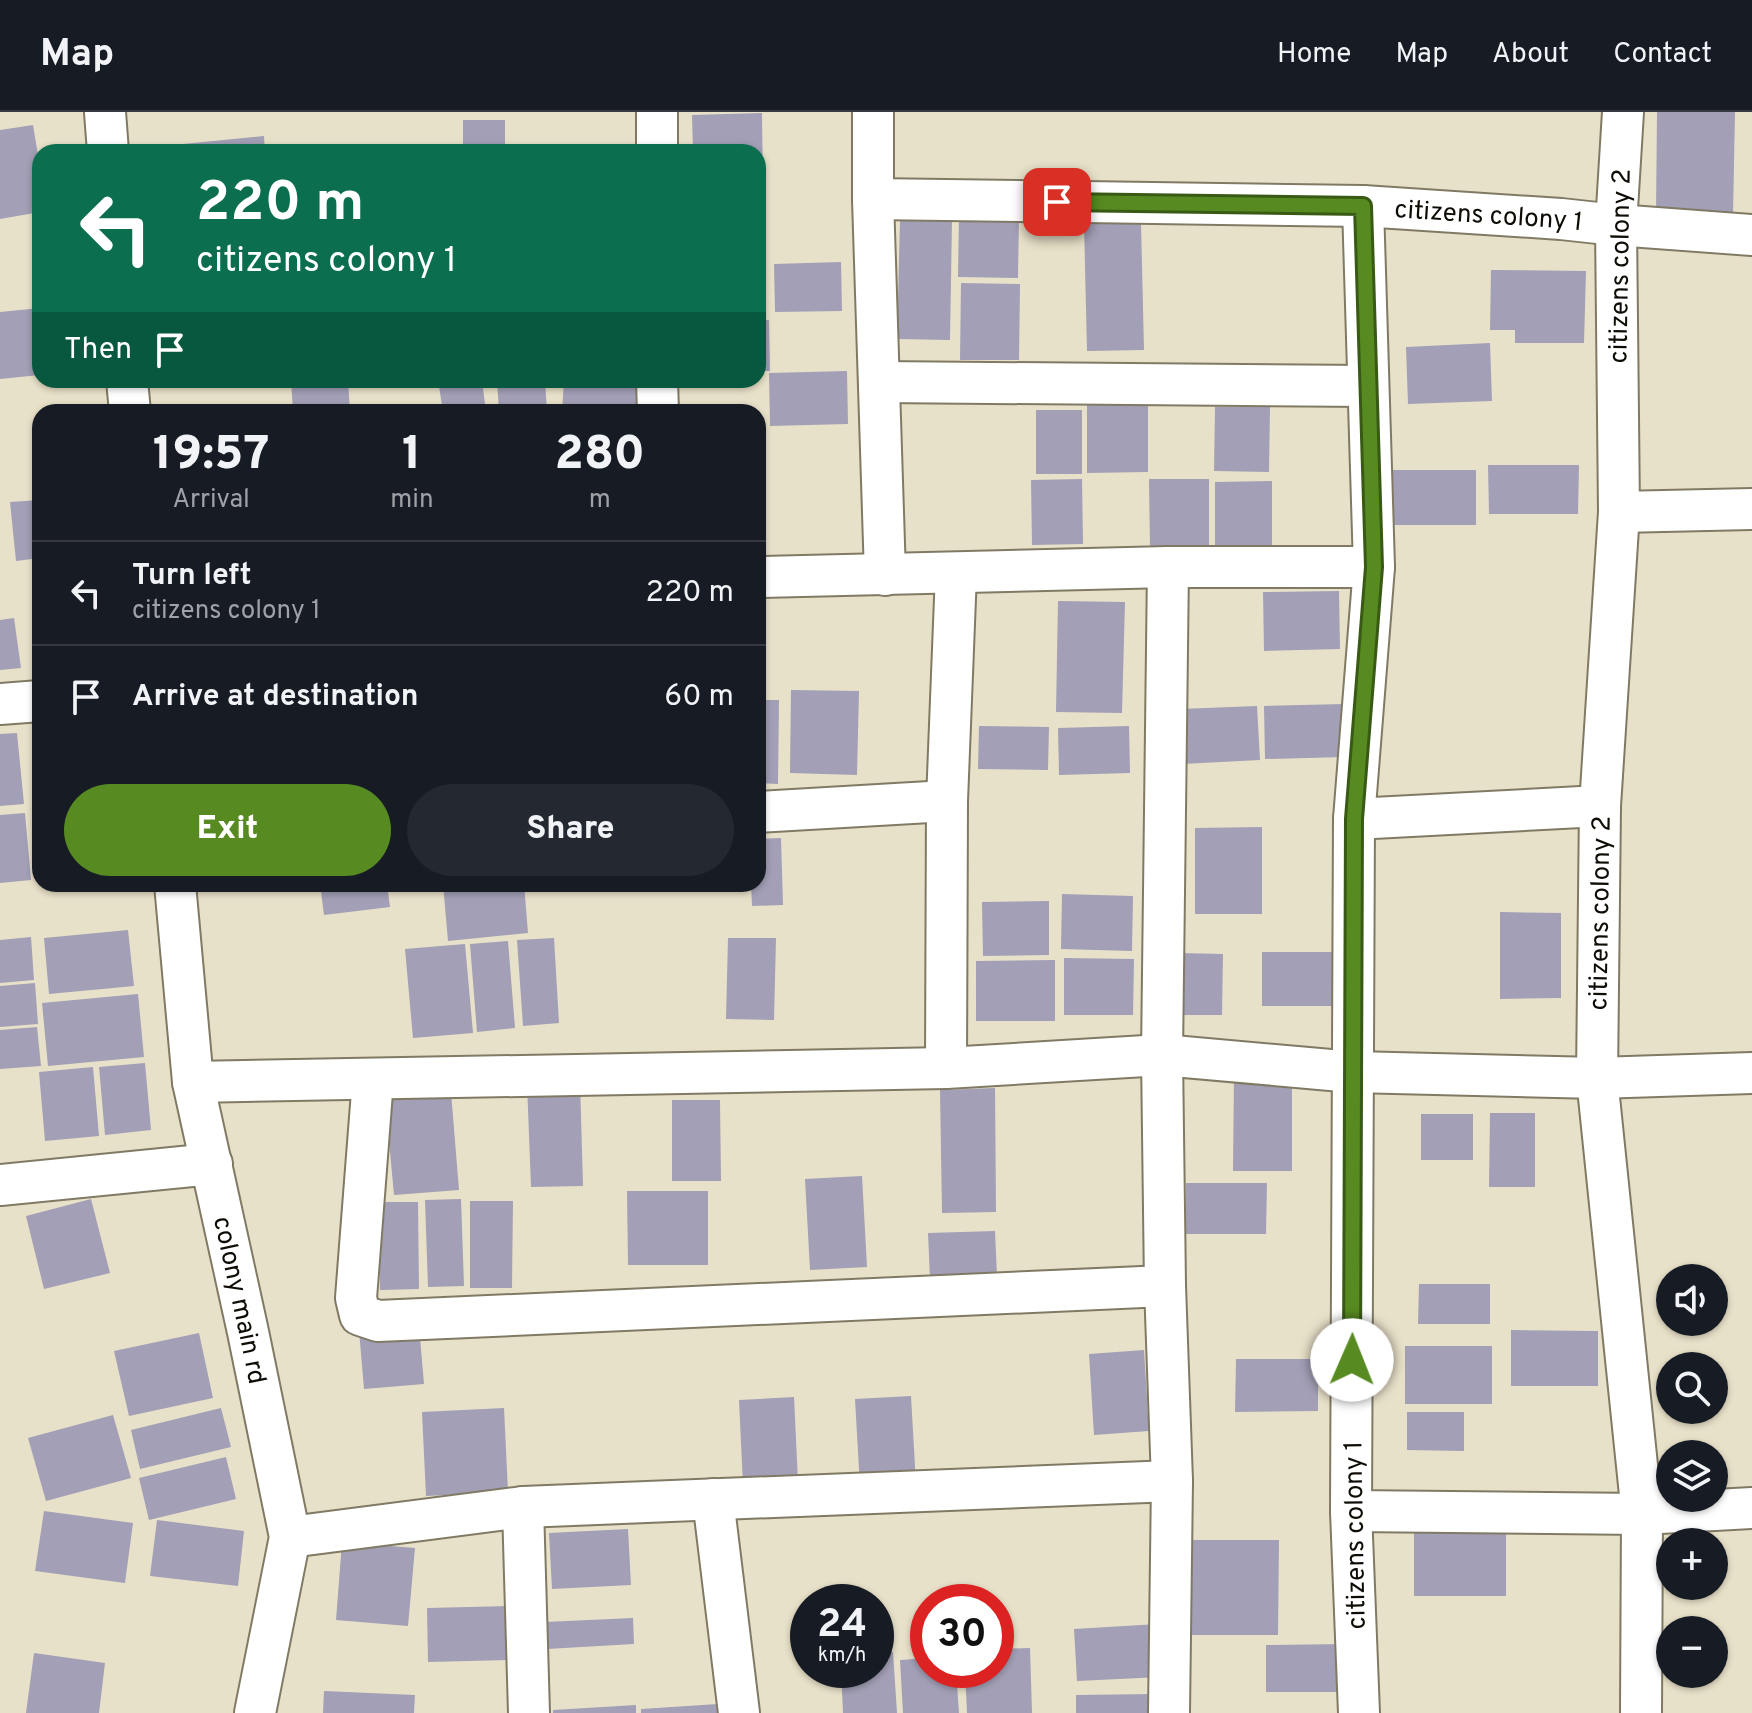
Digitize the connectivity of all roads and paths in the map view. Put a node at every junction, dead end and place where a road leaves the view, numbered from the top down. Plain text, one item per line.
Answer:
1 (105, 112) edge
2 (657, 112) edge
3 (873, 112) edge
4 (1623, 112) edge
5 (107, 144) edge
6 (657, 144) edge
7 (873, 199) junction
8 (1363, 206) junction
9 (1616, 225) junction
10 (1752, 235) edge
11 (879, 382) junction
12 (1368, 386) junction
13 (1752, 509) edge
14 (1619, 512) junction
15 (1168, 567) junction
16 (1374, 567) junction
17 (956, 573) junction
18 (885, 575) junction
19 (766, 577) edge
20 (32, 702) edge
21 (0, 704) edge
22 (947, 801) junction
23 (1600, 806) junction
24 (766, 812) edge
25 (1354, 819) junction
26 (176, 892) edge
27 (1162, 1055) junction
28 (946, 1068) junction
29 (1353, 1072) junction
30 (1752, 1073) edge
31 (1597, 1078) junction
32 (373, 1079) junction
33 (193, 1082) junction
34 (212, 1164) junction
35 (0, 1185) edge
36 (1165, 1286) junction
37 (1172, 1481) junction
38 (713, 1499) junction
39 (523, 1507) junction
40 (1752, 1508) edge
41 (1351, 1511) junction
42 (1642, 1514) junction
43 (290, 1537) junction
44 (255, 1713) edge
45 (529, 1713) edge
46 (739, 1713) edge
47 (1169, 1713) edge
48 (1359, 1713) edge
49 (1641, 1713) edge

1 - 5 street
2 - 6 street
3 - 7 street
4 - 9 street, citizens colony 2
7 - 8 street, citizens colony 1
7 - 11 street
8 - 9 street, citizens colony 1
8 - 12 street, citizens colony 1
9 - 10 street, citizens colony 1
9 - 14 street, citizens colony 2
11 - 12 street
11 - 18 street
12 - 16 street, citizens colony 1
13 - 14 street
14 - 23 street, citizens colony 2
15 - 16 street
15 - 17 street
15 - 27 street
16 - 25 street, citizens colony 1
17 - 18 street
17 - 22 street
18 - 19 street
20 - 21 street
22 - 24 street
22 - 28 street
23 - 25 street
23 - 31 street, citizens colony 2
25 - 29 street, citizens colony 1
26 - 33 street, colony main rd
27 - 28 street
27 - 29 street
27 - 36 street
28 - 32 street
29 - 31 street
29 - 41 street, citizens colony 1
30 - 31 street
31 - 42 street, citizens colony 2
32 - 33 street
32 - 36 street
33 - 34 street, colony main rd
34 - 35 street
34 - 43 street, colony main rd
36 - 37 street
37 - 38 street
37 - 47 street
38 - 39 street
38 - 46 street
39 - 43 street
39 - 45 street
40 - 42 street
41 - 42 street
41 - 48 street, citizens colony 1
42 - 49 street, citizens colony 2
43 - 44 street, colony main rd

